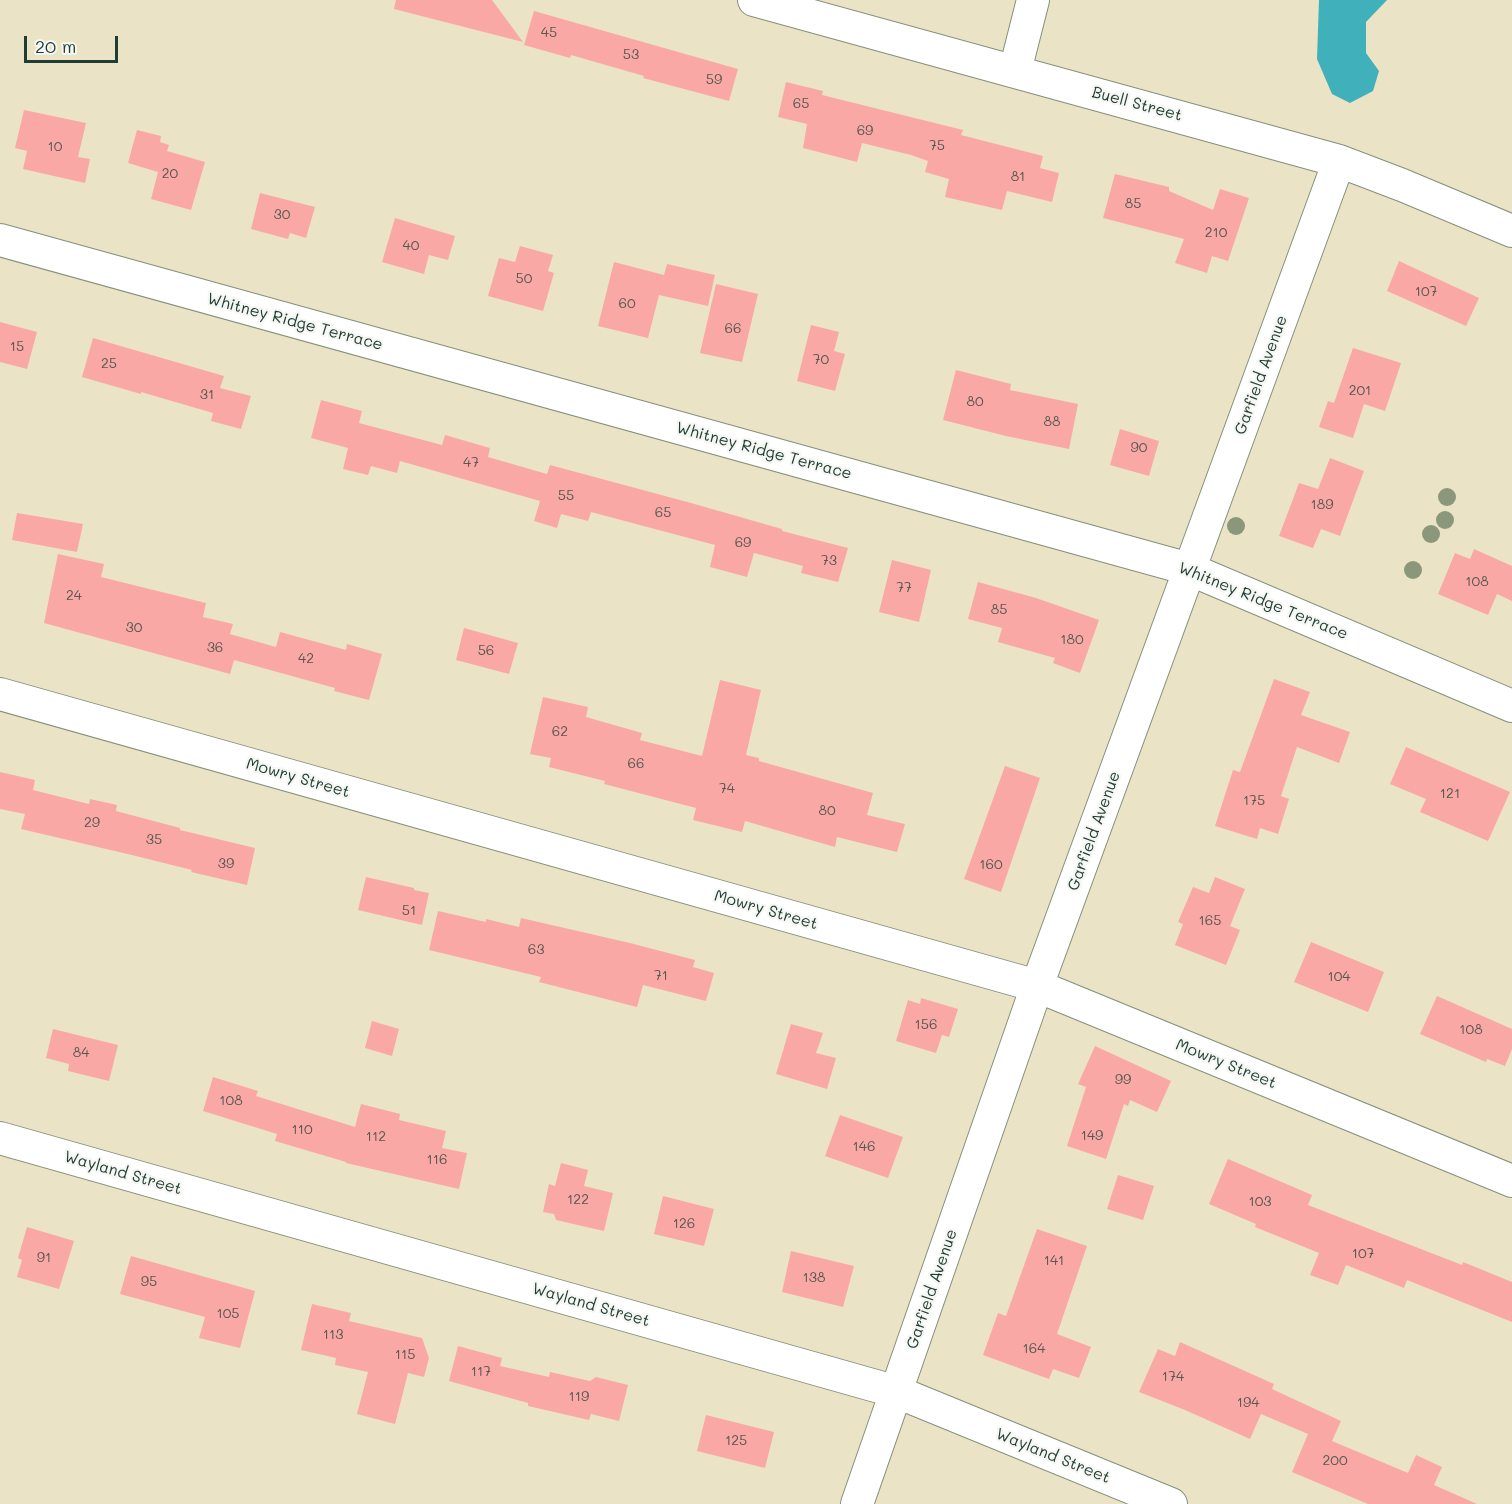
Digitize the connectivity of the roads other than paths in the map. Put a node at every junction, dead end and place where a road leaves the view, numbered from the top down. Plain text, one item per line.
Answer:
1 (754, 0) edge
2 (1033, 0) edge
3 (1015, 71) junction
4 (1339, 161) junction
5 (1512, 231) edge
6 (0, 240) edge
7 (1189, 569) junction
8 (0, 694) edge
9 (1512, 706) edge
10 (1037, 986) junction
11 (0, 1138) edge
12 (1512, 1181) edge
13 (897, 1392) junction
14 (857, 1504) edge
15 (1171, 1504) edge

1 - 3 street, Buell Street
2 - 3 street
3 - 4 street, Buell Street
4 - 5 street, Buell Street
4 - 7 street, Garfield Avenue
6 - 7 street, Whitney Ridge Terrace
7 - 9 street, Whitney Ridge Terrace
7 - 10 street, Garfield Avenue
8 - 10 street, Mowry Street
10 - 12 street, Mowry Street
10 - 13 street, Garfield Avenue
11 - 13 street, Wayland Street
13 - 14 street, Garfield Avenue
13 - 15 street, Wayland Street

